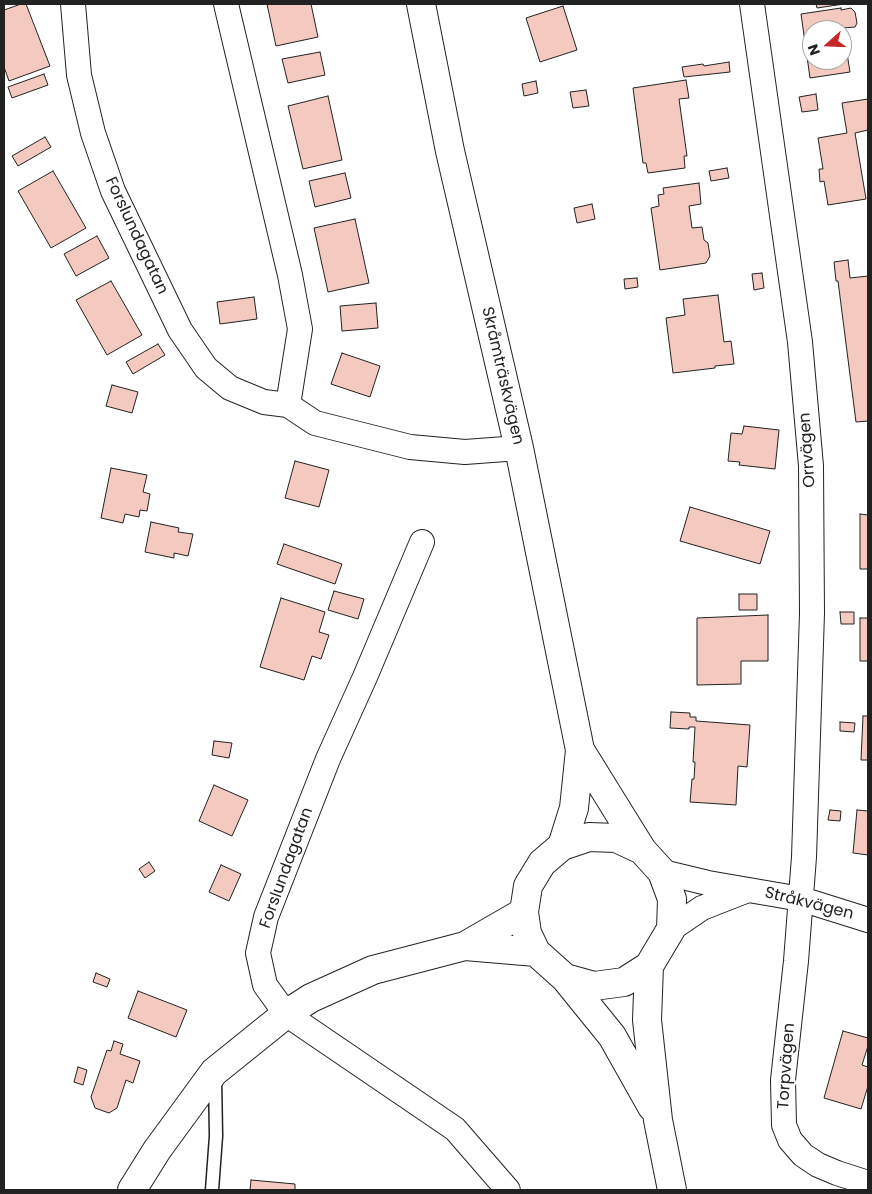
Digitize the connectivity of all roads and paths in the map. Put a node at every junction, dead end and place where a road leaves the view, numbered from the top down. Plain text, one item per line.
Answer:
1 (73, 4) edge
2 (226, 4) edge
3 (421, 4) edge
4 (752, 4) edge
5 (288, 405) junction
6 (519, 448) junction
7 (422, 542) dead end
8 (580, 750) junction
9 (562, 846) junction
10 (642, 850) junction
11 (662, 872) junction
12 (750, 890) junction
13 (801, 899) junction
14 (524, 912) junction
15 (868, 920) edge
16 (672, 929) junction
17 (465, 946) junction
18 (536, 952) junction
19 (649, 966) junction
20 (566, 978) junction
21 (286, 1014) junction
22 (214, 1072) junction
23 (658, 1120) junction
24 (868, 1183) edge
25 (132, 1190) edge
26 (212, 1190) edge
27 (508, 1190) edge
28 (672, 1190) edge

1 - 5 street, Forslundagatan
2 - 5 street
3 - 6 main road, Skråmträskvägen
4 - 13 street, Orrvägen
5 - 6 street, Forslundagatan
6 - 8 main road, Skråmträskvägen
7 - 21 street, Forslundagatan
8 - 9 main road, Skråmträskvägen
8 - 10 main road, Skråmträskvägen
9 - 10 main road
9 - 14 main road
10 - 11 main road
11 - 12 street, Stråkvägen
11 - 16 main road
12 - 13 street, Stråkvägen
12 - 16 street, Stråkvägen
13 - 15 street, Stråkvägen
13 - 24 street, Torpvägen
14 - 17 main road
14 - 18 main road
16 - 19 main road
17 - 18 main road
17 - 21 main road
18 - 20 main road
19 - 20 main road
19 - 23 main road
20 - 23 main road
21 - 22 main road
21 - 27 street, Forslundagatan
22 - 25 main road
22 - 26 lane
23 - 28 main road

